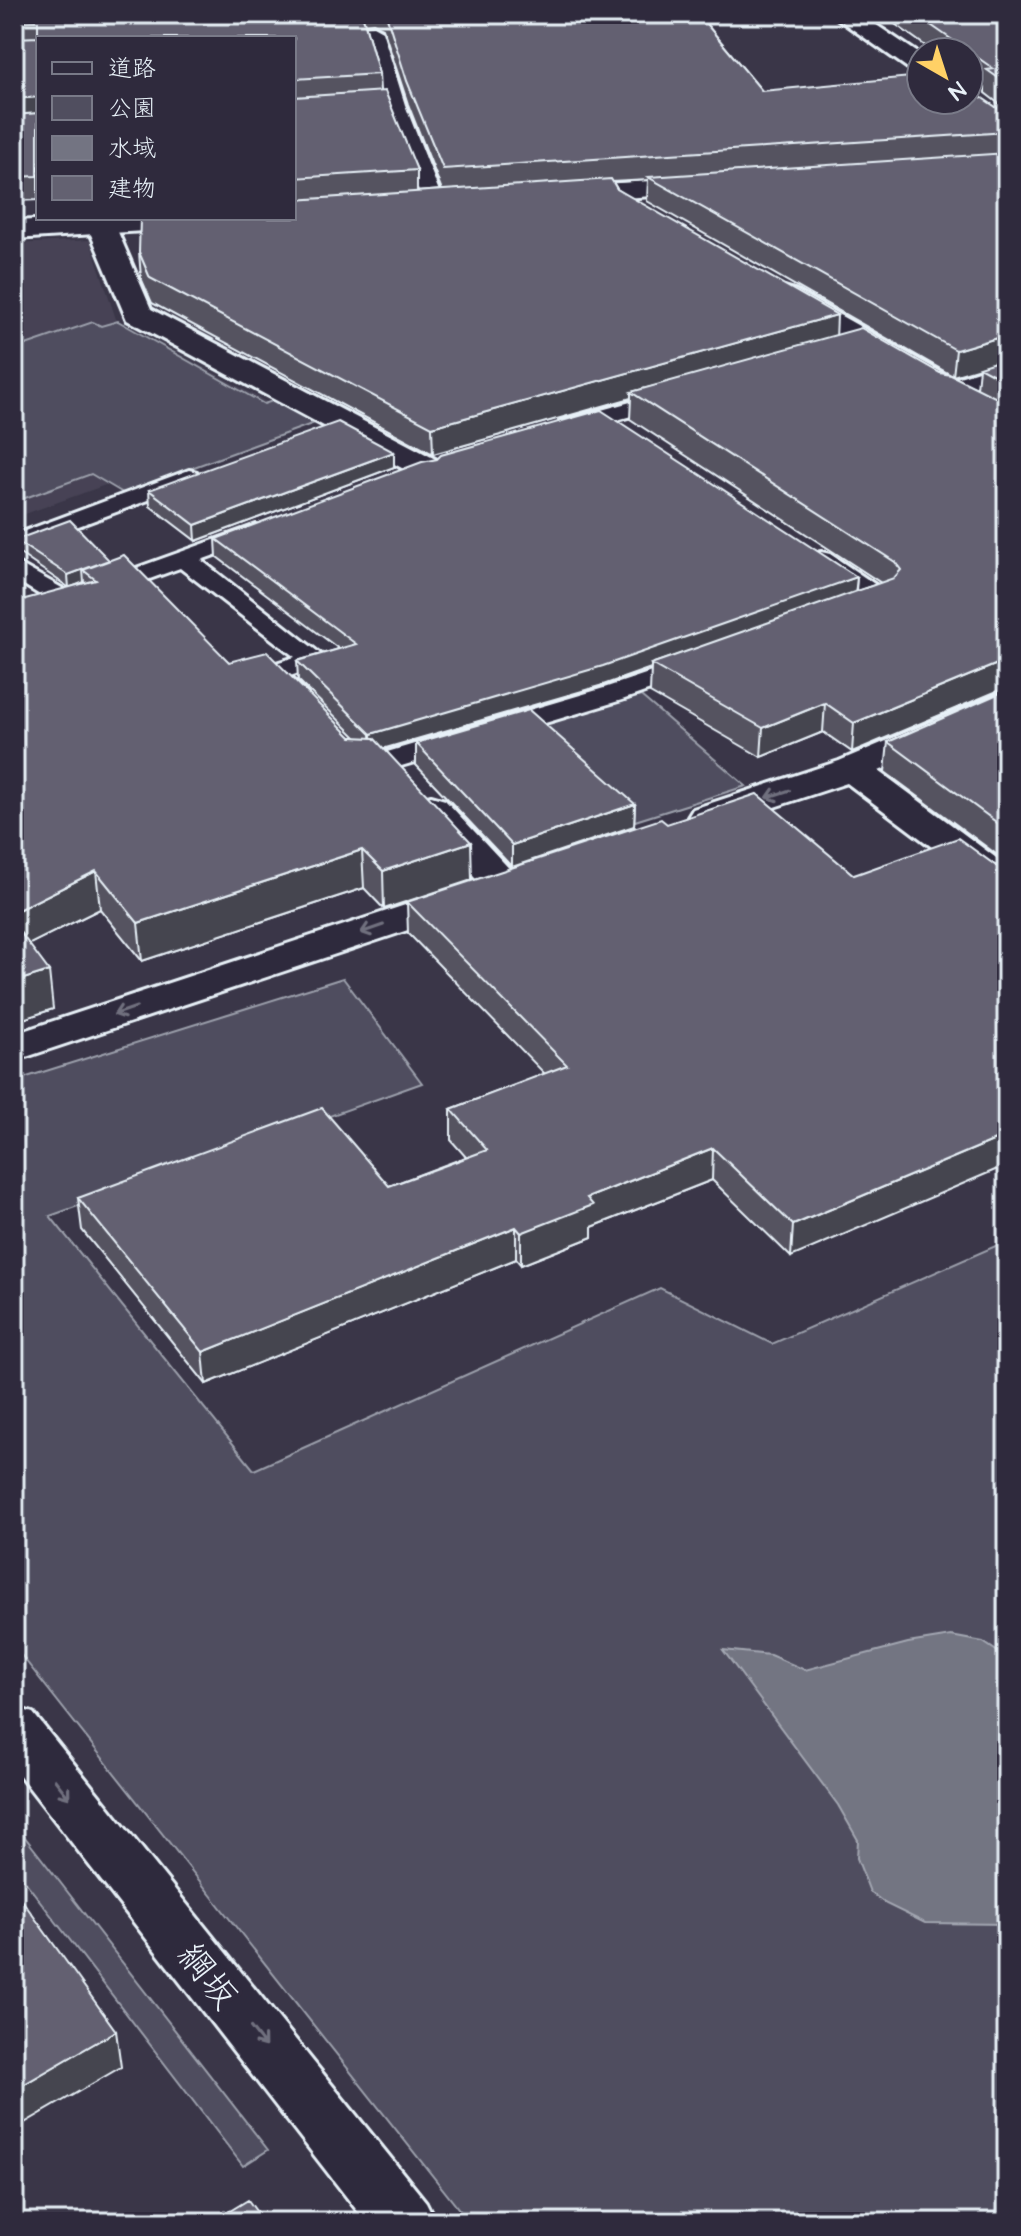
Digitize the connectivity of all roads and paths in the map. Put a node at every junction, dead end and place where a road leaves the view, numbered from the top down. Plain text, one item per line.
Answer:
1 (843, 14) edge
2 (295, 36) edge
3 (905, 55) edge
4 (728, 183) edge
5 (620, 190) junction
6 (527, 197) edge
7 (465, 201) edge
8 (434, 204) junction
9 (403, 206) edge
10 (190, 220) edge
11 (654, 220) edge
12 (101, 225) junction
13 (14, 230) edge
14 (760, 281) edge
15 (866, 342) junction
16 (837, 350) edge
17 (1007, 371) edge
18 (692, 392) edge
19 (604, 416) junction
20 (338, 421) junction
21 (309, 433) edge
22 (544, 433) edge
23 (631, 434) edge
24 (420, 470) edge
25 (206, 471) edge
26 (283, 522) edge
27 (14, 543) edge
28 (802, 546) edge
29 (184, 559) junction
30 (14, 568) edge
31 (837, 615) edge
32 (719, 658) edge
33 (1007, 701) edge
34 (314, 714) edge
35 (334, 734) edge
36 (388, 761) junction
37 (852, 769) junction
38 (670, 829) edge
39 (1007, 885) edge
40 (14, 1048) edge
41 (14, 1728) edge
42 (404, 2222) edge

1 - 3 street
2 - 8 lane
4 - 5 street
5 - 6 street
5 - 11 street
7 - 8 street
8 - 9 street
10 - 12 street
12 - 13 street
12 - 20 street
14 - 15 street
15 - 16 lane
15 - 17 street
18 - 19 lane
19 - 22 lane
19 - 23 lane
20 - 21 lane
20 - 24 street
25 - 27 lane
26 - 29 lane
28 - 31 lane
29 - 30 lane
29 - 34 lane
32 - 36 lane
33 - 37 street
35 - 36 lane
36 -> 40 street
37 -> 38 street
37 - 39 street
41 -> 42 street, 綱坂

